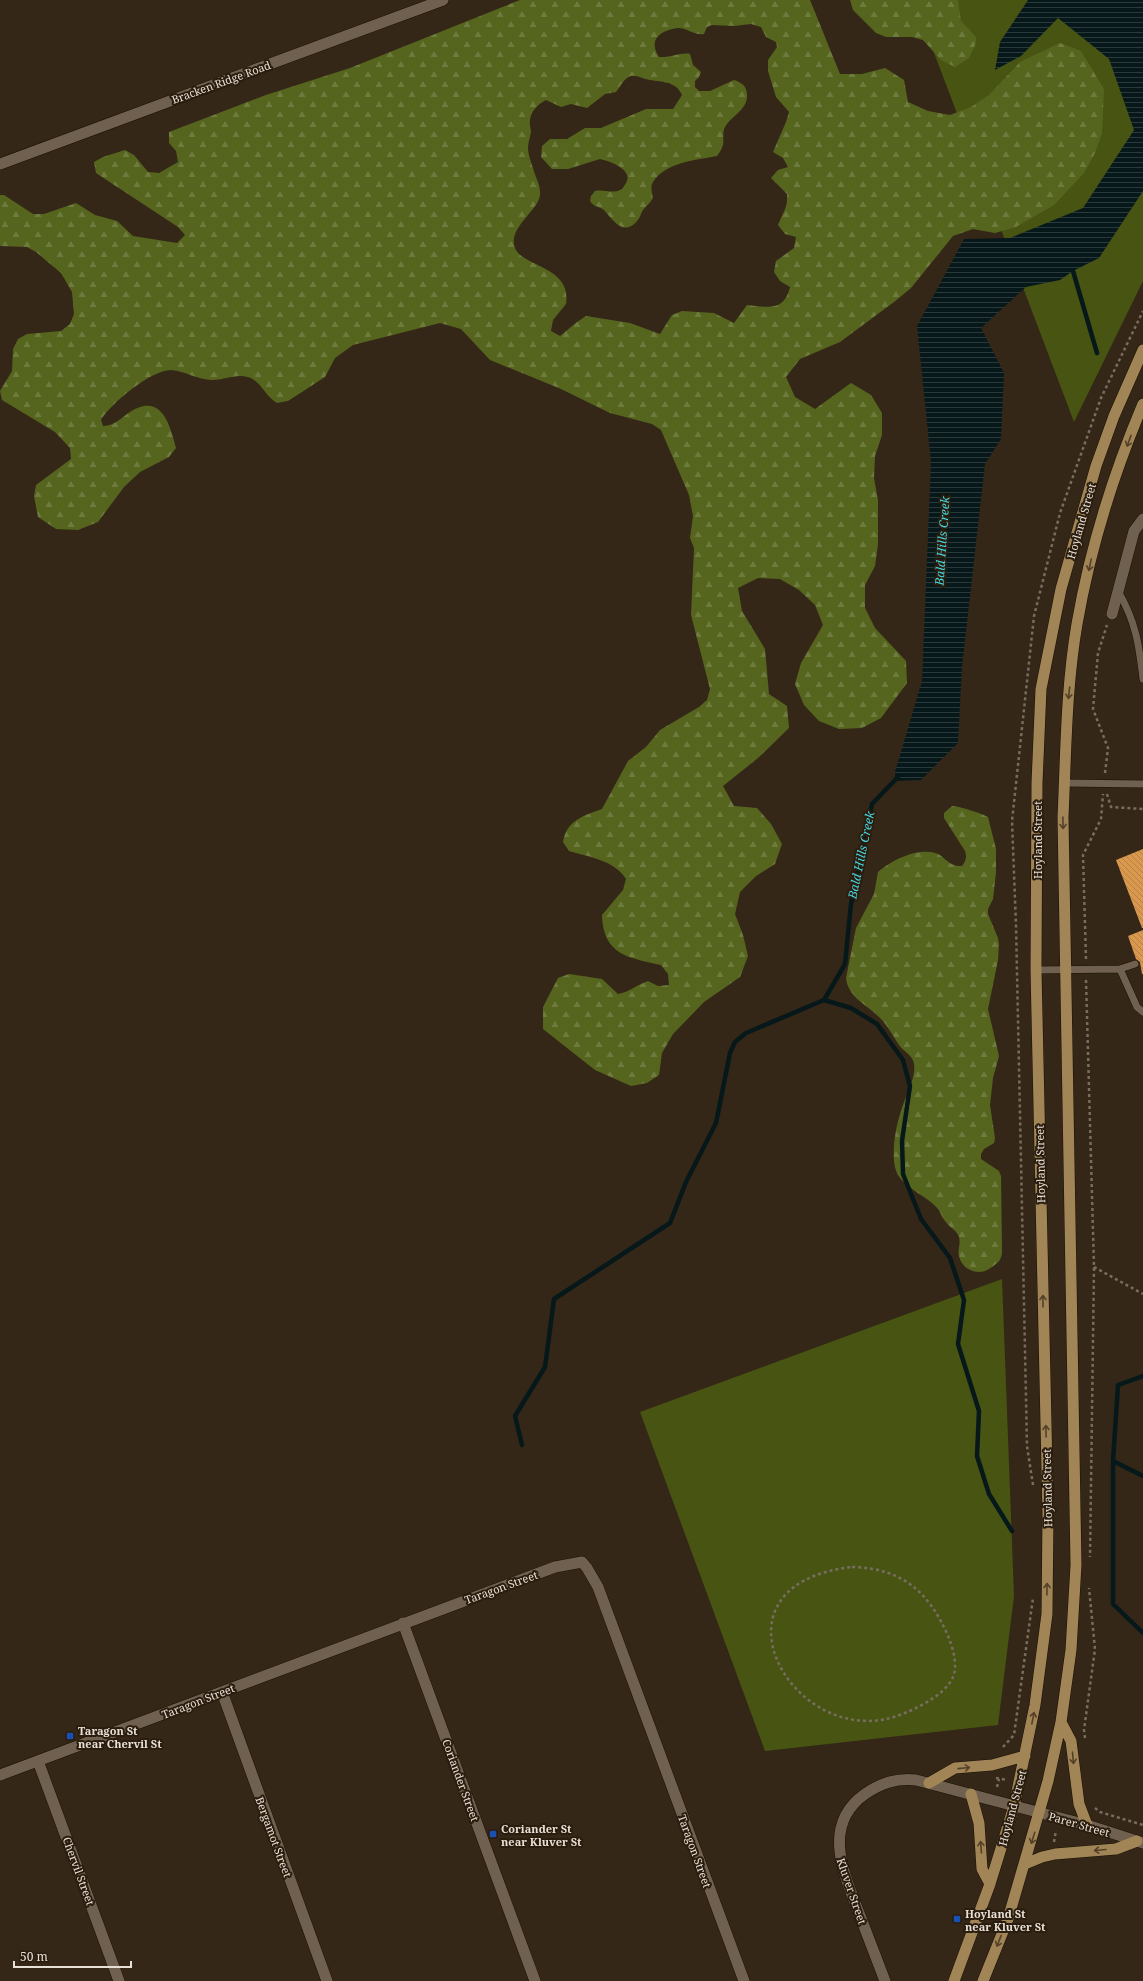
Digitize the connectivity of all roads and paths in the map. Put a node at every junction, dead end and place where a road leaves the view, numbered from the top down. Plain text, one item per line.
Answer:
1 (439, 1) edge
2 (0, 164) edge
3 (1143, 350) edge
4 (1143, 404) edge
5 (1143, 519) edge
6 (1118, 592) junction
7 (1112, 614) joint
8 (1143, 679) edge
9 (1064, 783) junction
10 (1103, 784) junction
11 (1143, 784) edge
12 (1143, 809) edge
13 (1135, 964) dead end
14 (1065, 969) junction
15 (1086, 969) junction
16 (1120, 969) junction
17 (1036, 970) junction
18 (1143, 1012) edge
19 (1094, 1267) junction
20 (1143, 1294) edge
21 (1090, 1561) dead end
22 (1088, 1583) dead end
23 (403, 1623) junction
24 (781, 1668) joint
25 (222, 1692) junction
26 (1061, 1722) junction
27 (1086, 1745) dead end
28 (1025, 1756) junction
29 (38, 1761) junction
30 (0, 1775) edge
31 (999, 1779) dead end
32 (928, 1783) junction
33 (998, 1787) dead end
34 (971, 1794) junction
35 (1092, 1803) dead end
36 (1014, 1806) junction
37 (1040, 1813) junction
38 (1087, 1825) junction
39 (1143, 1825) edge
40 (1140, 1842) edge
41 (1025, 1864) junction
42 (990, 1884) junction
43 (119, 1981) edge
44 (327, 1981) edge
45 (535, 1981) edge
46 (744, 1981) edge
47 (885, 1981) edge
48 (954, 1981) edge
49 (983, 1981) edge

1 - 2 street, Bracken Ridge Road
3 - 17 main road, Hoyland Street
4 -> 9 main road, Hoyland Street
5 - 6 street
6 - 7 street
6 - 8 lane
7 - 10 path
9 - 10 lane
9 -> 14 main road, Hoyland Street
10 - 11 lane
10 - 12 path
10 - 15 path
13 - 16 lane
14 - 15 lane
14 - 17 lane
14 - 26 main road, Hoyland Street
15 - 16 lane
15 - 19 path
16 - 18 lane
28 -> 17 main road, Hoyland Street
19 - 20 path
19 - 21 path
22 - 27 path
23 - 25 street, Taragon Street
23 - 45 street, Coriander Street
23 - 46 street, Taragon Street
24 - 24 path
25 - 29 street, Taragon Street
25 - 44 street, Bergamot Street
26 - 37 main road, Hoyland Street
26 -> 38 main road
32 -> 28 main road
28 - 36 main road, Hoyland Street
29 - 30 street, Taragon Street
29 - 43 street, Chervil Street
31 - 33 path
32 - 34 street, Kluver Street
32 - 47 street, Kluver Street
34 - 36 street, Kluver Street
42 -> 34 main road
35 - 39 path
36 - 37 street, Parer Street
36 - 42 main road, Hoyland Street
37 - 38 street, Parer Street
37 -> 41 main road, Hoyland Street
38 - 40 street, Parer Street
40 -> 41 main road
41 -> 49 main road, Hoyland Street
42 - 48 main road, Hoyland Street

